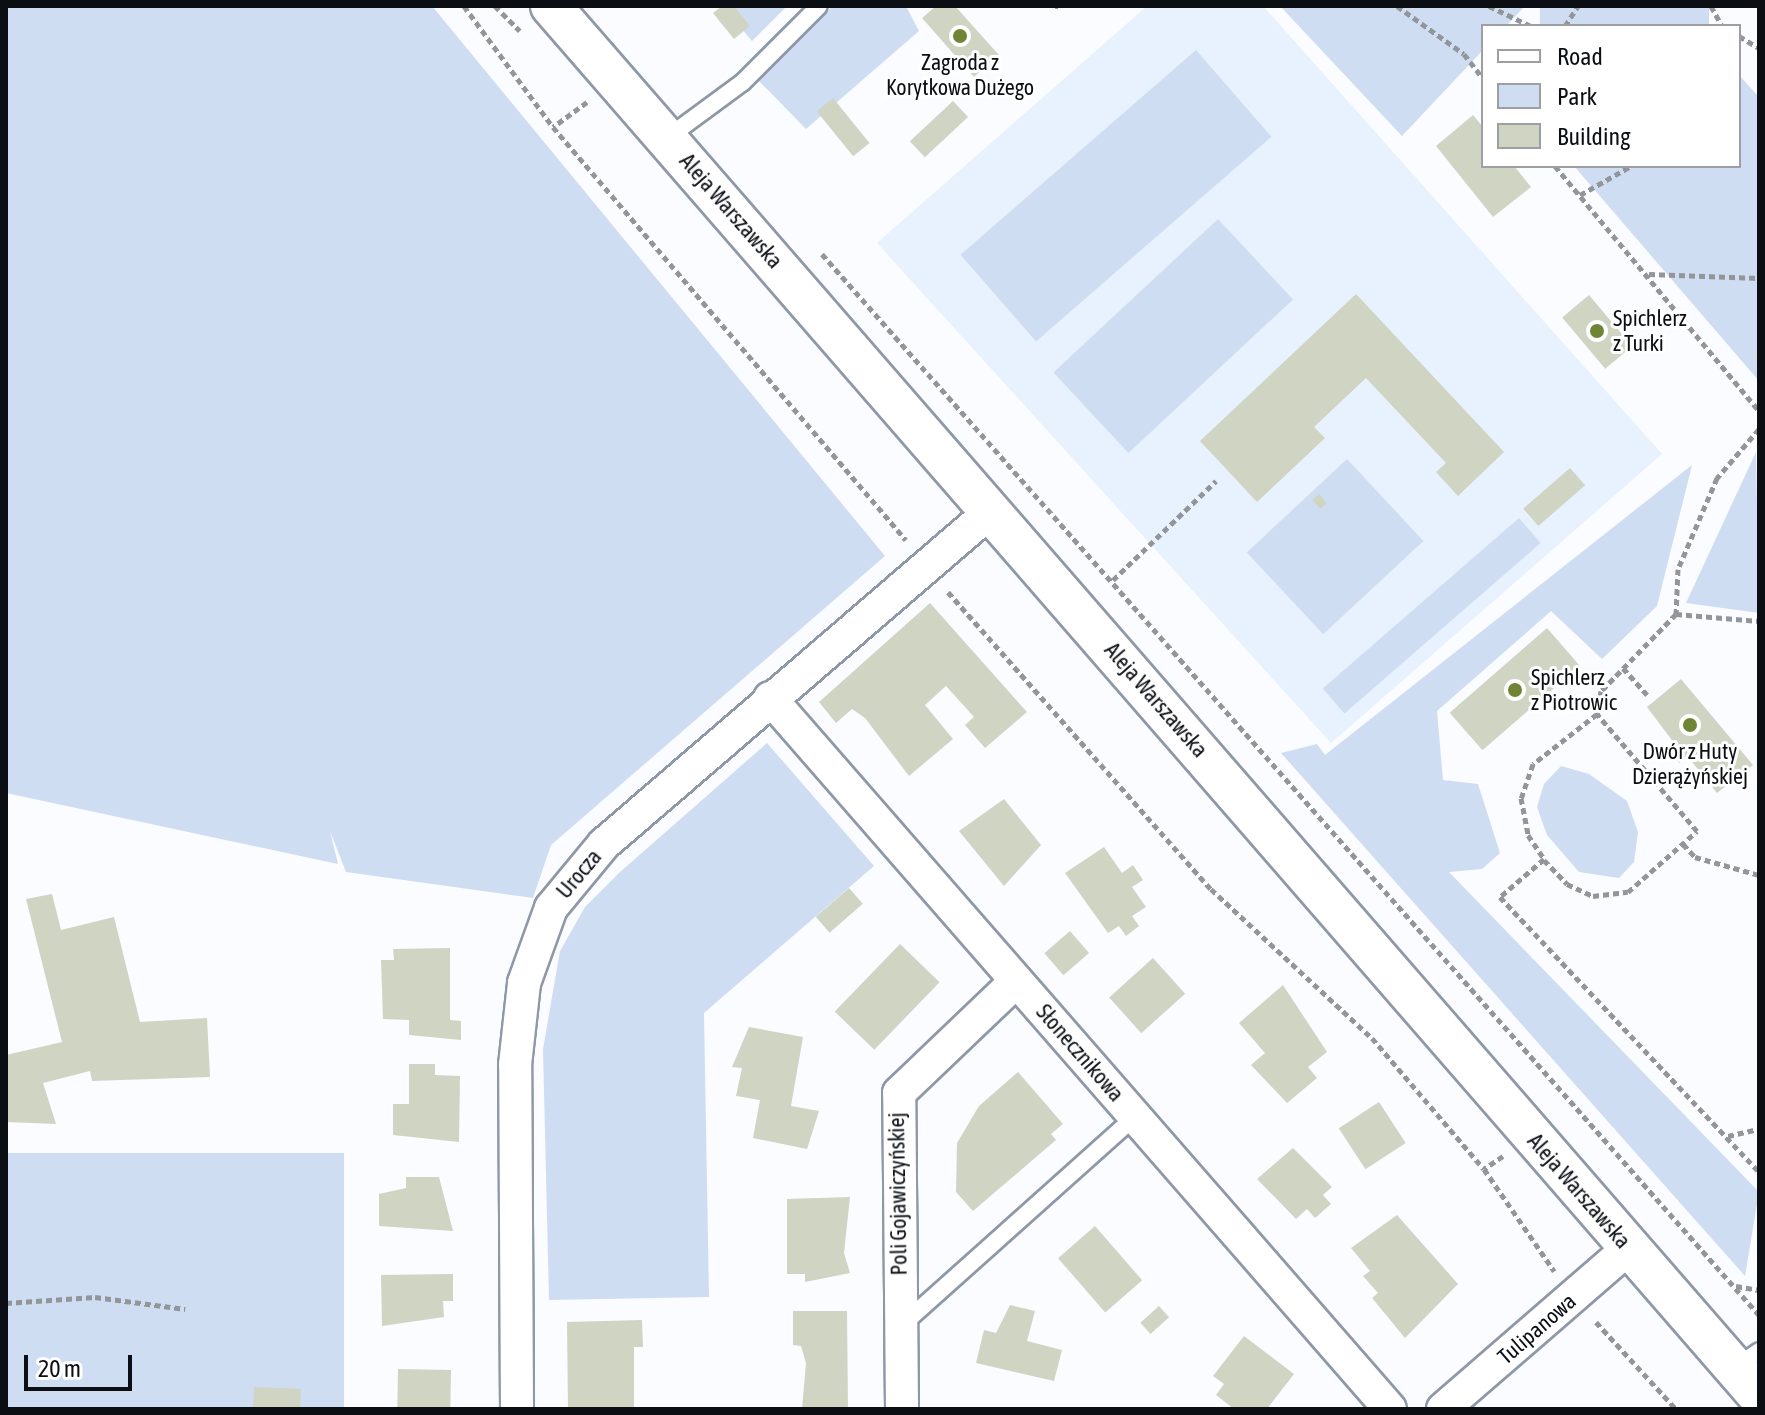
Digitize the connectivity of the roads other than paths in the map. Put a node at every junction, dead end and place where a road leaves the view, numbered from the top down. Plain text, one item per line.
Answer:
1 (551, 6) edge
2 (819, 6) edge
3 (667, 138) junction
4 (991, 511) junction
5 (770, 698) junction
6 (1016, 981) junction
7 (1135, 1117) junction
8 (1629, 1248) junction
9 (901, 1326) junction
10 (1751, 1371) edge
11 (517, 1409) edge
12 (902, 1409) edge
13 (1390, 1409) edge
14 (1443, 1409) edge

1 - 3 street, Aleja Warszawska
2 - 3 lane
3 - 4 street, Aleja Warszawska
4 - 5 street, Urocza
4 - 8 street, Aleja Warszawska
5 - 6 street, Słonecznikowa
5 - 11 street, Urocza
6 - 7 street, Słonecznikowa
6 - 9 street, Poli Gojawiczyńskiej
7 - 9 lane
7 - 13 street, Słonecznikowa
8 - 10 street, Aleja Warszawska
8 - 14 street, Tulipanowa
9 - 12 street, Poli Gojawiczyńskiej

